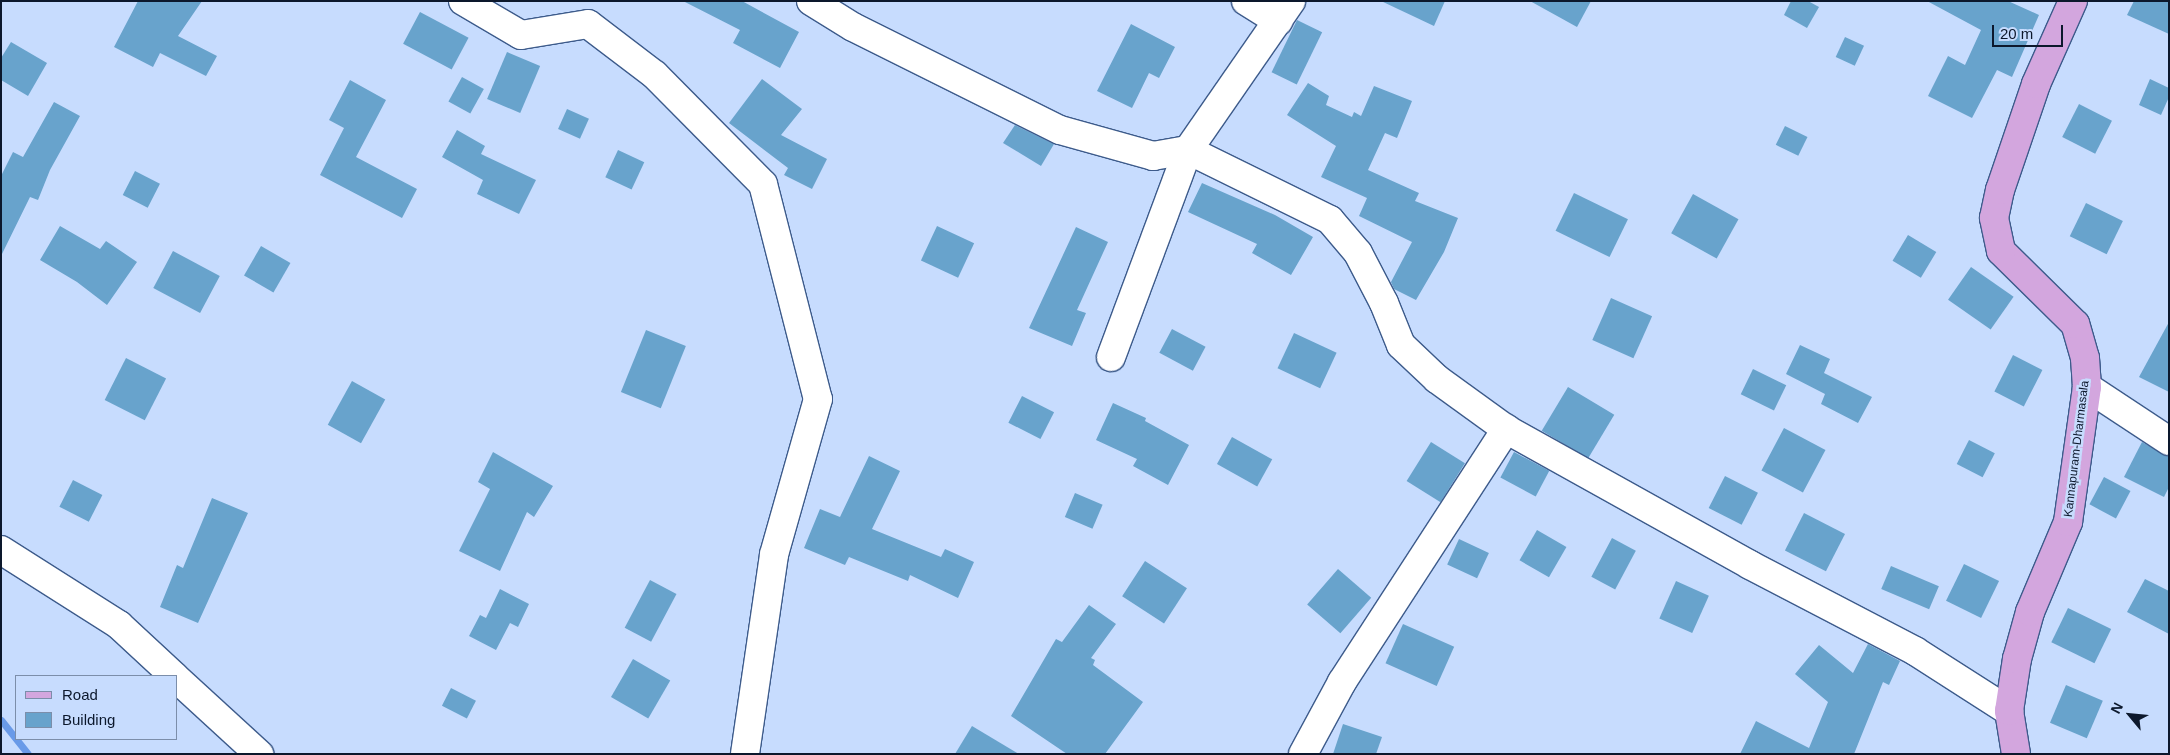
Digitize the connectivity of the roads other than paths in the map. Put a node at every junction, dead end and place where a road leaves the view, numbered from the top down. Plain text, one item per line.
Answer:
1 (463, 1) edge
2 (811, 1) edge
3 (1246, 1) edge
4 (2073, 1) edge
5 (1284, 11) edge
6 (1188, 150) junction
7 (1111, 357) dead end
8 (2086, 387) junction
9 (1506, 429) junction
10 (2169, 441) edge
11 (1, 550) edge
12 (173, 675) edge
13 (178, 680) edge
14 (2009, 711) junction
15 (259, 754) edge
16 (746, 754) edge
17 (1303, 754) edge
18 (2016, 754) edge

1 - 16 street
2 - 6 street
3 - 5 street
4 - 8 main road, Kannapuram-Dharmasala
5 - 6 street
6 - 7 street
6 - 9 street
8 - 10 street
8 - 14 main road, Kannapuram-Dharmasala
9 - 14 street
9 - 17 street
11 - 12 street
13 - 15 street
14 - 18 main road, Kannapuram-Dharmasala

